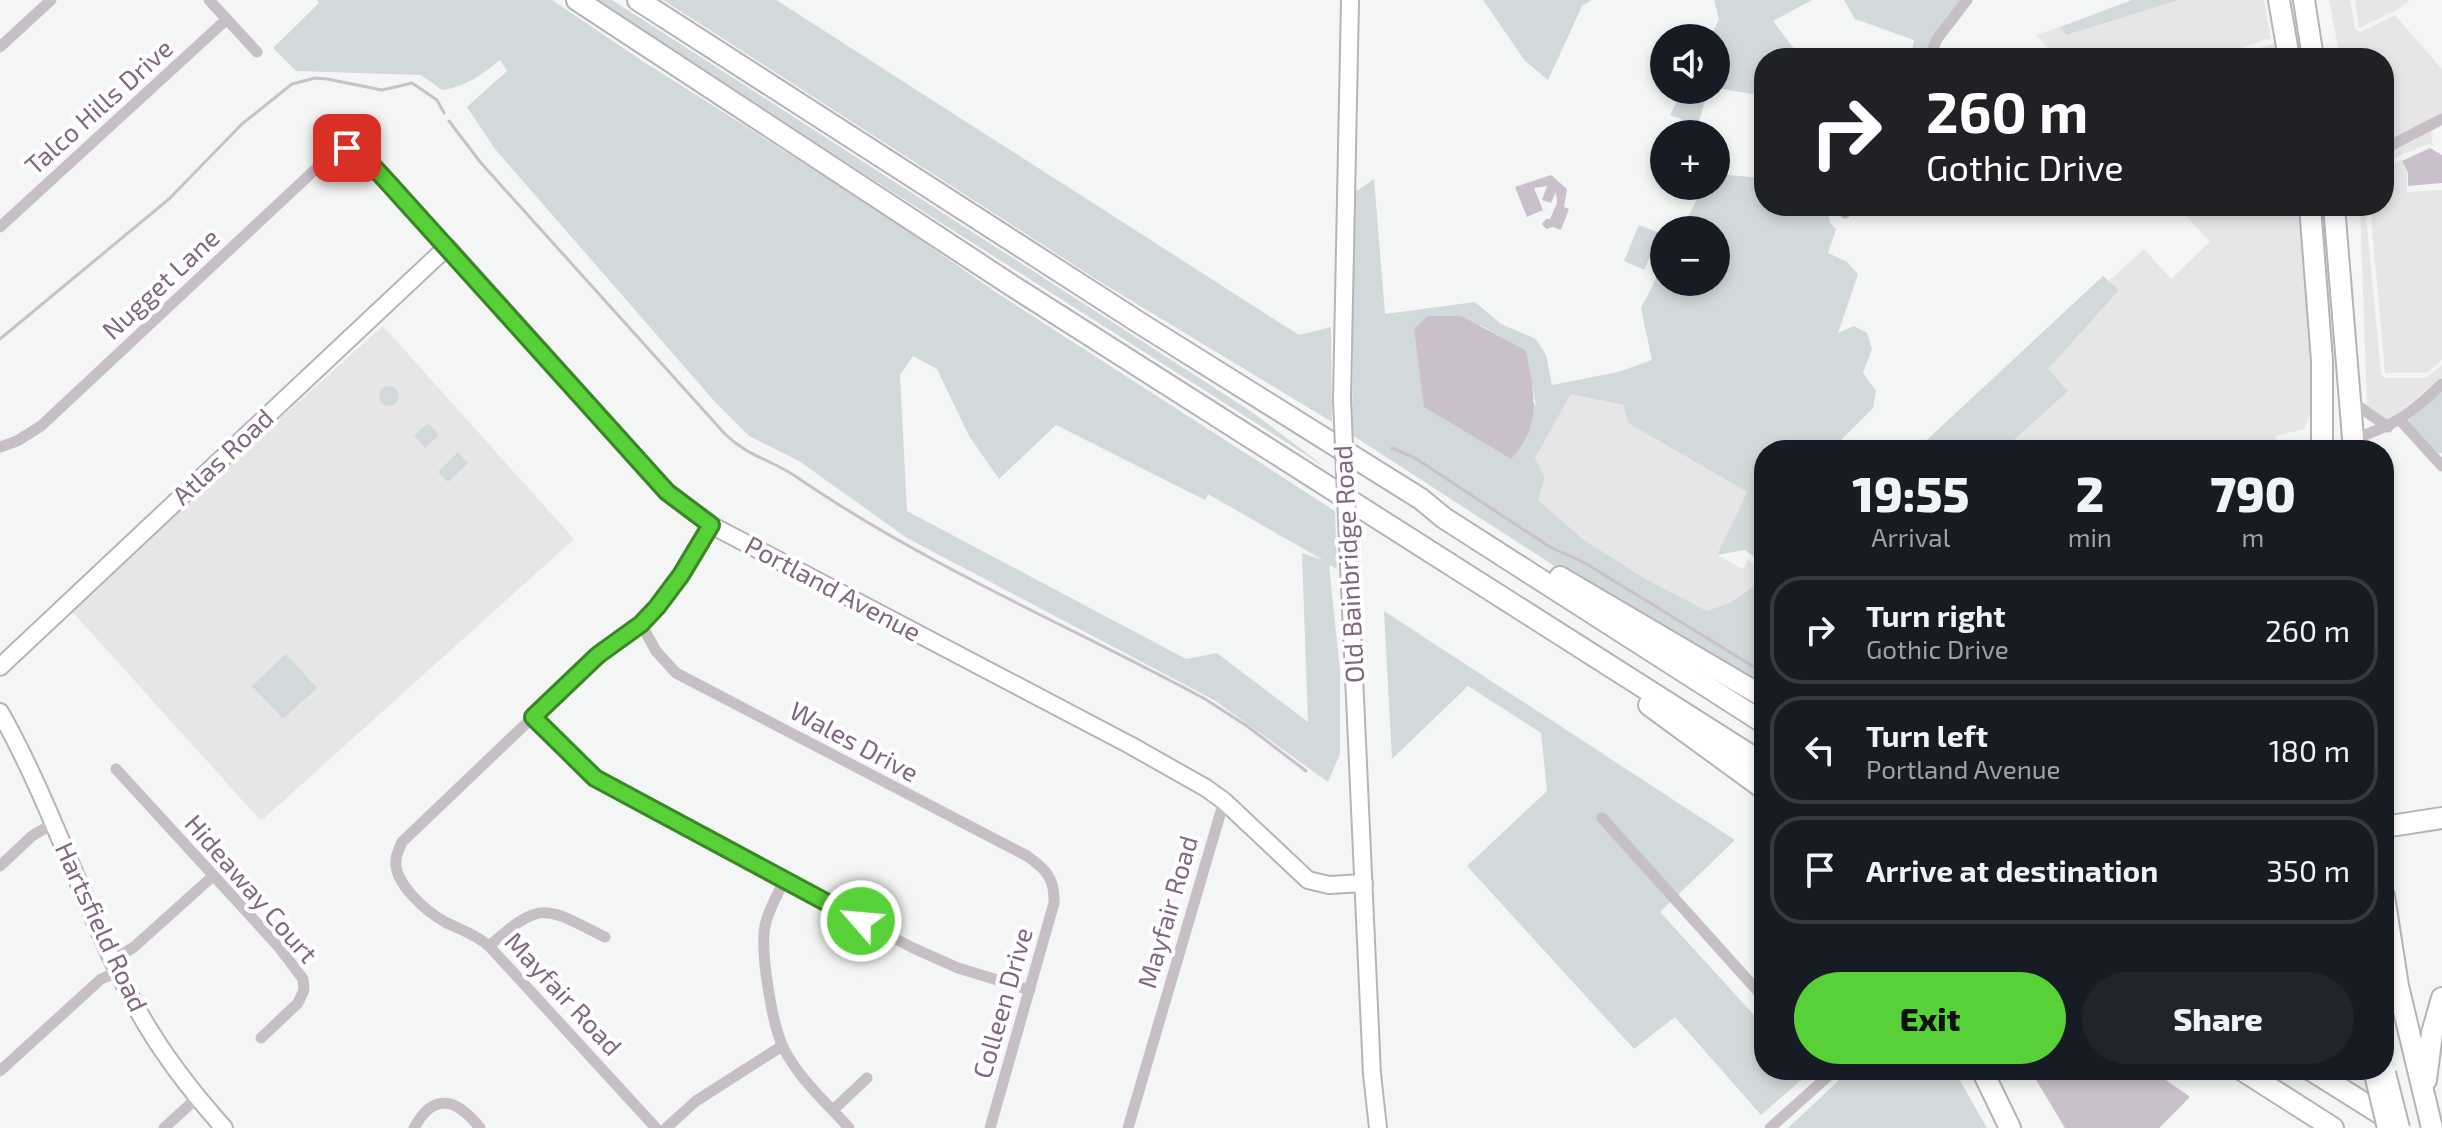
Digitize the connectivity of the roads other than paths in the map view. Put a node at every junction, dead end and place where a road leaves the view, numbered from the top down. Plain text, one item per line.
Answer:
1 (51, 0) edge
2 (209, 0) edge
3 (577, 0) edge
4 (638, 0) edge
5 (1350, 0) edge
6 (1967, 0) edge
7 (2279, 0) edge
8 (2304, 0) edge
9 (227, 19) junction
10 (0, 47) edge
11 (1933, 48) edge
12 (2287, 48) edge
13 (2311, 48) edge
14 (257, 52) dead end
15 (2442, 119) edge
16 (2394, 144) edge
17 (347, 148) joint
18 (2311, 216) edge
19 (2335, 216) edge
20 (0, 227) edge
21 (447, 247) junction
22 (2322, 361) junction
23 (2442, 384) edge
24 (2351, 401) junction
25 (2400, 420) junction
26 (2388, 427) junction
27 (2325, 440) edge
28 (2351, 440) edge
29 (2354, 440) edge
30 (2362, 440) edge
31 (0, 447) edge
32 (2442, 466) edge
33 (1421, 499) junction
34 (711, 525) junction
35 (641, 624) junction
36 (1610, 666) junction
37 (0, 667) edge
38 (1754, 691) edge
39 (0, 712) edge
40 (533, 717) junction
41 (1754, 717) edge
42 (1754, 758) edge
43 (116, 769) dead end
44 (1754, 782) edge
45 (1224, 801) junction
46 (1602, 818) dead end
47 (2442, 818) edge
48 (54, 823) junction
49 (2394, 825) edge
50 (0, 866) edge
51 (213, 876) junction
52 (784, 881) junction
53 (1364, 883) junction
54 (1054, 890) joint
55 (605, 937) dead end
56 (489, 946) junction
57 (2394, 960) edge
58 (116, 966) junction
59 (1754, 987) edge
60 (1030, 990) junction
61 (2442, 998) edge
62 (261, 1038) dead end
63 (782, 1046) junction
64 (0, 1071) edge
65 (867, 1078) dead end
66 (1821, 1080) edge
67 (1987, 1080) edge
68 (2258, 1080) edge
69 (2327, 1080) edge
70 (2382, 1080) edge
71 (2384, 1080) edge
72 (2424, 1096) junction
73 (197, 1098) junction
74 (833, 1110) junction
75 (164, 1128) edge
76 (224, 1128) edge
77 (414, 1128) edge
78 (480, 1128) edge
79 (656, 1128) edge
80 (666, 1128) edge
81 (849, 1128) edge
82 (990, 1128) edge
83 (1128, 1128) edge
84 (1379, 1128) edge
85 (1770, 1128) edge
86 (2010, 1128) edge
87 (2333, 1128) edge
88 (2388, 1128) edge
89 (2402, 1128) edge
90 (2432, 1128) edge

1 - 10 street
2 - 9 street
3 - 36 highway
4 - 33 highway
5 - 53 street, Old Bainbridge Road, bridge
6 - 11 street
7 - 12 highway
8 - 13 highway
9 - 14 street
9 - 20 street, Talco Hills Drive
15 - 16 street
17 - 21 street, Portland Avenue
17 - 31 street, Nugget Lane
18 - 22 highway
19 - 24 highway
21 - 34 street, Portland Avenue
21 - 37 street, Atlas Road
22 - 27 highway
22 - 28 highway
23 - 25 street
24 - 26 street
24 - 29 highway
25 - 26 street
25 - 32 street
26 - 30 street
33 - 38 highway
33 - 41 highway
34 - 35 street
34 - 45 street, Portland Avenue
35 - 40 street
35 - 54 street, Wales Drive
36 - 42 highway
36 - 44 highway
39 - 48 street, Hartsfield Road
40 - 52 street
40 - 56 street, Mayfair Road
43 - 51 street, Hideaway Court
45 - 53 street, Portland Avenue
45 - 83 street, Mayfair Road
46 - 59 street
47 - 49 highway
48 - 50 street
48 - 58 street, Hartsfield Road
51 - 58 street
51 - 62 street, Hideaway Court
52 - 60 street
52 - 63 street
53 - 84 street, Old Bainbridge Road
54 - 60 street, Colleen Drive
55 - 56 street
56 - 79 street, Mayfair Road
57 - 72 highway
58 - 64 street
58 - 73 street, Hartsfield Road
60 - 82 street, Colleen Drive
61 - 72 highway
63 - 74 street
63 - 80 street
65 - 74 street
66 - 85 street
67 - 86 highway
68 - 87 highway
69 - 89 highway
70 - 88 highway, bridge
71 - 89 street, bridge
72 - 90 highway
73 - 75 street
73 - 76 street, Hartsfield Road
74 - 81 street
77 - 78 street

